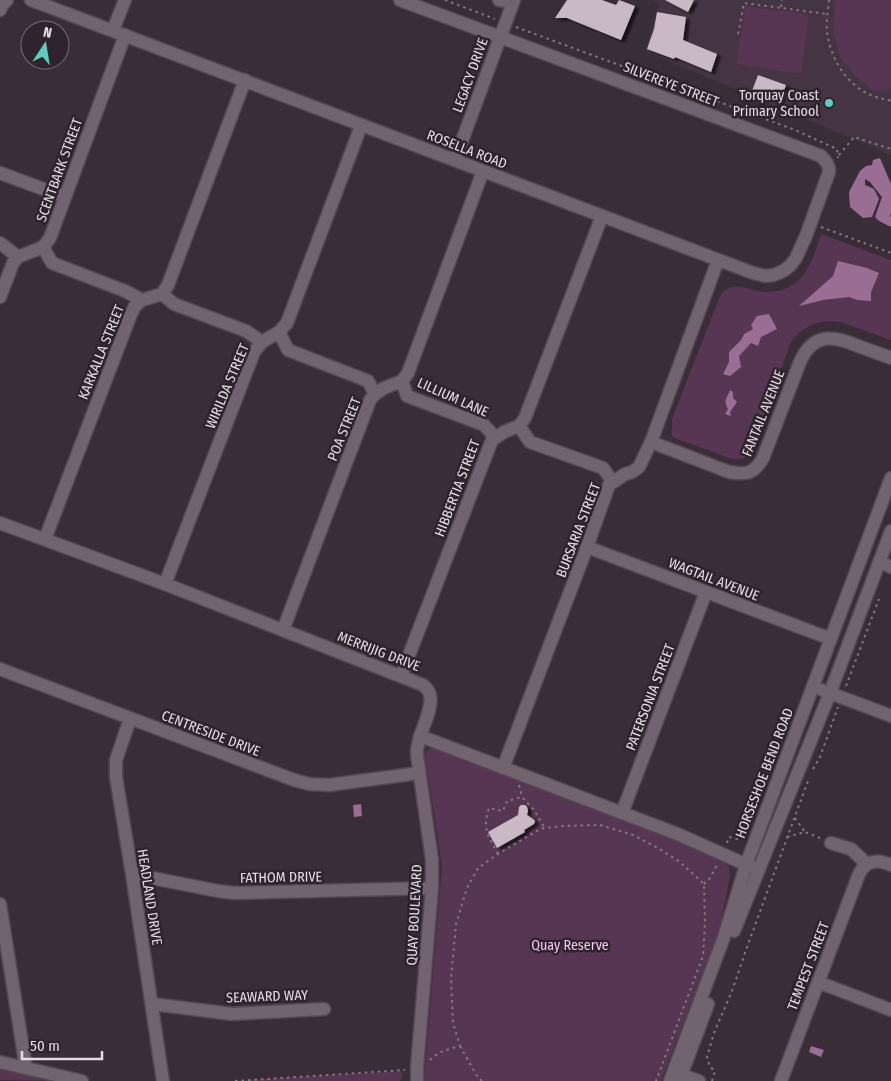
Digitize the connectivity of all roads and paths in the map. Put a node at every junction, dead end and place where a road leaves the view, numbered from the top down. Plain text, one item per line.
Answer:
1 (31, 0) edge
2 (124, 0) edge
3 (400, 0) edge
4 (446, 0) edge
5 (499, 0) edge
6 (782, 0) edge
7 (829, 0) edge
8 (514, 1) edge
9 (781, 7) junction
10 (827, 14) junction
11 (506, 23) junction
12 (113, 30) junction
13 (738, 34) dead end
14 (125, 35) junction
15 (500, 36) junction
16 (245, 80) junction
17 (891, 100) edge
18 (361, 126) junction
19 (891, 149) edge
20 (838, 156) dead end
21 (455, 160) junction
22 (828, 165) joint
23 (483, 171) junction
24 (0, 174) edge
25 (65, 197) junction
26 (602, 216) junction
27 (818, 226) dead end
28 (0, 244) edge
29 (43, 246) junction
30 (891, 253) edge
31 (18, 257) junction
32 (718, 260) junction
33 (162, 294) junction
34 (0, 297) edge
35 (142, 300) junction
36 (279, 332) junction
37 (262, 342) junction
38 (891, 358) edge
39 (402, 381) junction
40 (375, 394) junction
41 (519, 426) junction
42 (495, 438) junction
43 (651, 442) junction
44 (891, 478) edge
45 (613, 482) junction
46 (0, 523) edge
47 (891, 531) edge
48 (45, 540) junction
49 (588, 547) junction
50 (885, 565) edge
51 (165, 584) junction
52 (706, 592) junction
53 (881, 593) dead end
54 (283, 630) junction
55 (831, 639) junction
56 (0, 669) edge
57 (401, 676) junction
58 (813, 686) junction
59 (836, 696) junction
60 (891, 716) edge
61 (130, 719) junction
62 (420, 736) junction
63 (503, 768) junction
64 (812, 770) dead end
65 (419, 773) junction
66 (809, 778) dead end
67 (622, 813) junction
68 (794, 817) junction
69 (544, 828) junction
70 (806, 832) junction
71 (787, 837) junction
72 (831, 843) joint
73 (498, 854) junction
74 (867, 864) junction
75 (746, 865) junction
76 (891, 865) edge
77 (758, 870) junction
78 (132, 874) junction
79 (432, 888) junction
80 (0, 904) edge
81 (818, 982) junction
82 (152, 1004) junction
83 (324, 1009) dead end
84 (891, 1010) edge
85 (460, 1046) junction
86 (0, 1062) edge
87 (421, 1067) junction
88 (26, 1068) junction
89 (676, 1077) edge
90 (82, 1081) edge
91 (163, 1081) edge
92 (234, 1081) edge
93 (412, 1081) edge
94 (417, 1081) edge
95 (482, 1081) edge
96 (656, 1081) edge
97 (699, 1081) edge
98 (712, 1081) edge
99 (781, 1081) edge

1 - 12 street, ROSELLA ROAD
2 - 12 street
3 - 15 street, SILVEREYE STREET
4 - 11 path
5 - 8 street
6 - 9 path
7 - 10 path
8 - 11 street, LEGACY DRIVE
9 - 10 path
9 - 13 path
10 - 17 path
11 - 15 street, LEGACY DRIVE
12 - 14 street, ROSELLA ROAD
14 - 16 street, ROSELLA ROAD
14 - 25 street, SCENTBARK STREET
15 - 21 street, LEGACY DRIVE
15 - 22 street, SILVEREYE STREET
16 - 18 street, ROSELLA ROAD
16 - 33 street
18 - 21 street, ROSELLA ROAD
18 - 36 street
19 - 20 path
21 - 23 street, ROSELLA ROAD
22 - 32 street, ROSELLA ROAD
23 - 26 street, ROSELLA ROAD
23 - 39 street
24 - 25 street
25 - 29 street, SCENTBARK STREET
26 - 32 street, ROSELLA ROAD
26 - 41 street
27 - 30 path
28 - 31 street
29 - 31 street
29 - 35 street
31 - 34 street
32 - 43 street, BURSARIA STREET
33 - 35 street, KARKALLA STREET
33 - 37 street
35 - 48 street, KARKALLA STREET
36 - 37 street, WIRILDA STREET
36 - 40 street
37 - 51 street, WIRILDA STREET
38 - 43 street, FANTAIL AVENUE
39 - 40 street, POA STREET
39 - 42 street, LILLIUM LANE
40 - 54 street, POA STREET
41 - 42 street, HIBBERTIA STREET
41 - 45 street
42 - 57 street, HIBBERTIA STREET
43 - 45 street, BURSARIA STREET
44 - 55 street, HORSESHOE BEND ROAD
45 - 49 street, BURSARIA STREET
46 - 48 street, MERRIJIG DRIVE
47 - 50 street
48 - 51 street, MERRIJIG DRIVE
49 - 52 street, WAGTAIL AVENUE
49 - 63 street, BURSARIA STREET
50 - 59 street
51 - 54 street, MERRIJIG DRIVE
52 - 55 street, WAGTAIL AVENUE
52 - 67 street, PATERSONIA STREET
53 - 59 path
54 - 57 street, MERRIJIG DRIVE
55 - 58 street, HORSESHOE BEND ROAD
56 - 61 street, CENTRESIDE DRIVE
57 - 62 street, MERRIJIG DRIVE
58 - 59 street
58 - 75 street, HORSESHOE BEND ROAD
59 - 60 street
59 - 64 path
59 - 77 street
61 - 65 street, CENTRESIDE DRIVE
61 - 78 street, HEADLAND DRIVE
62 - 63 street
62 - 65 street, QUAY BOULEVARD
63 - 67 street
65 - 79 street, QUAY BOULEVARD
66 - 68 path
67 - 75 street
68 - 70 path
68 - 71 path
69 - 73 path
69 - 73 path
69 - 96 path
70 - 71 path
70 - 72 path
71 - 98 path
72 - 74 street
73 - 85 path
74 - 76 street
74 - 81 street, TEMPEST STREET
75 - 77 street
75 - 89 street, HORSESHOE BEND ROAD
77 - 89 street
78 - 79 street, FATHOM DRIVE
78 - 82 street, HEADLAND DRIVE
79 - 87 street, QUAY BOULEVARD
80 - 88 street
81 - 84 street
81 - 99 street, TEMPEST STREET
82 - 83 street, SEAWARD WAY
82 - 91 street, HEADLAND DRIVE
85 - 87 path
85 - 95 path
86 - 88 street
87 - 92 path
87 - 93 street, QUAY BOULEVARD
87 - 94 street, QUAY BOULEVARD
88 - 90 street
89 - 97 street

